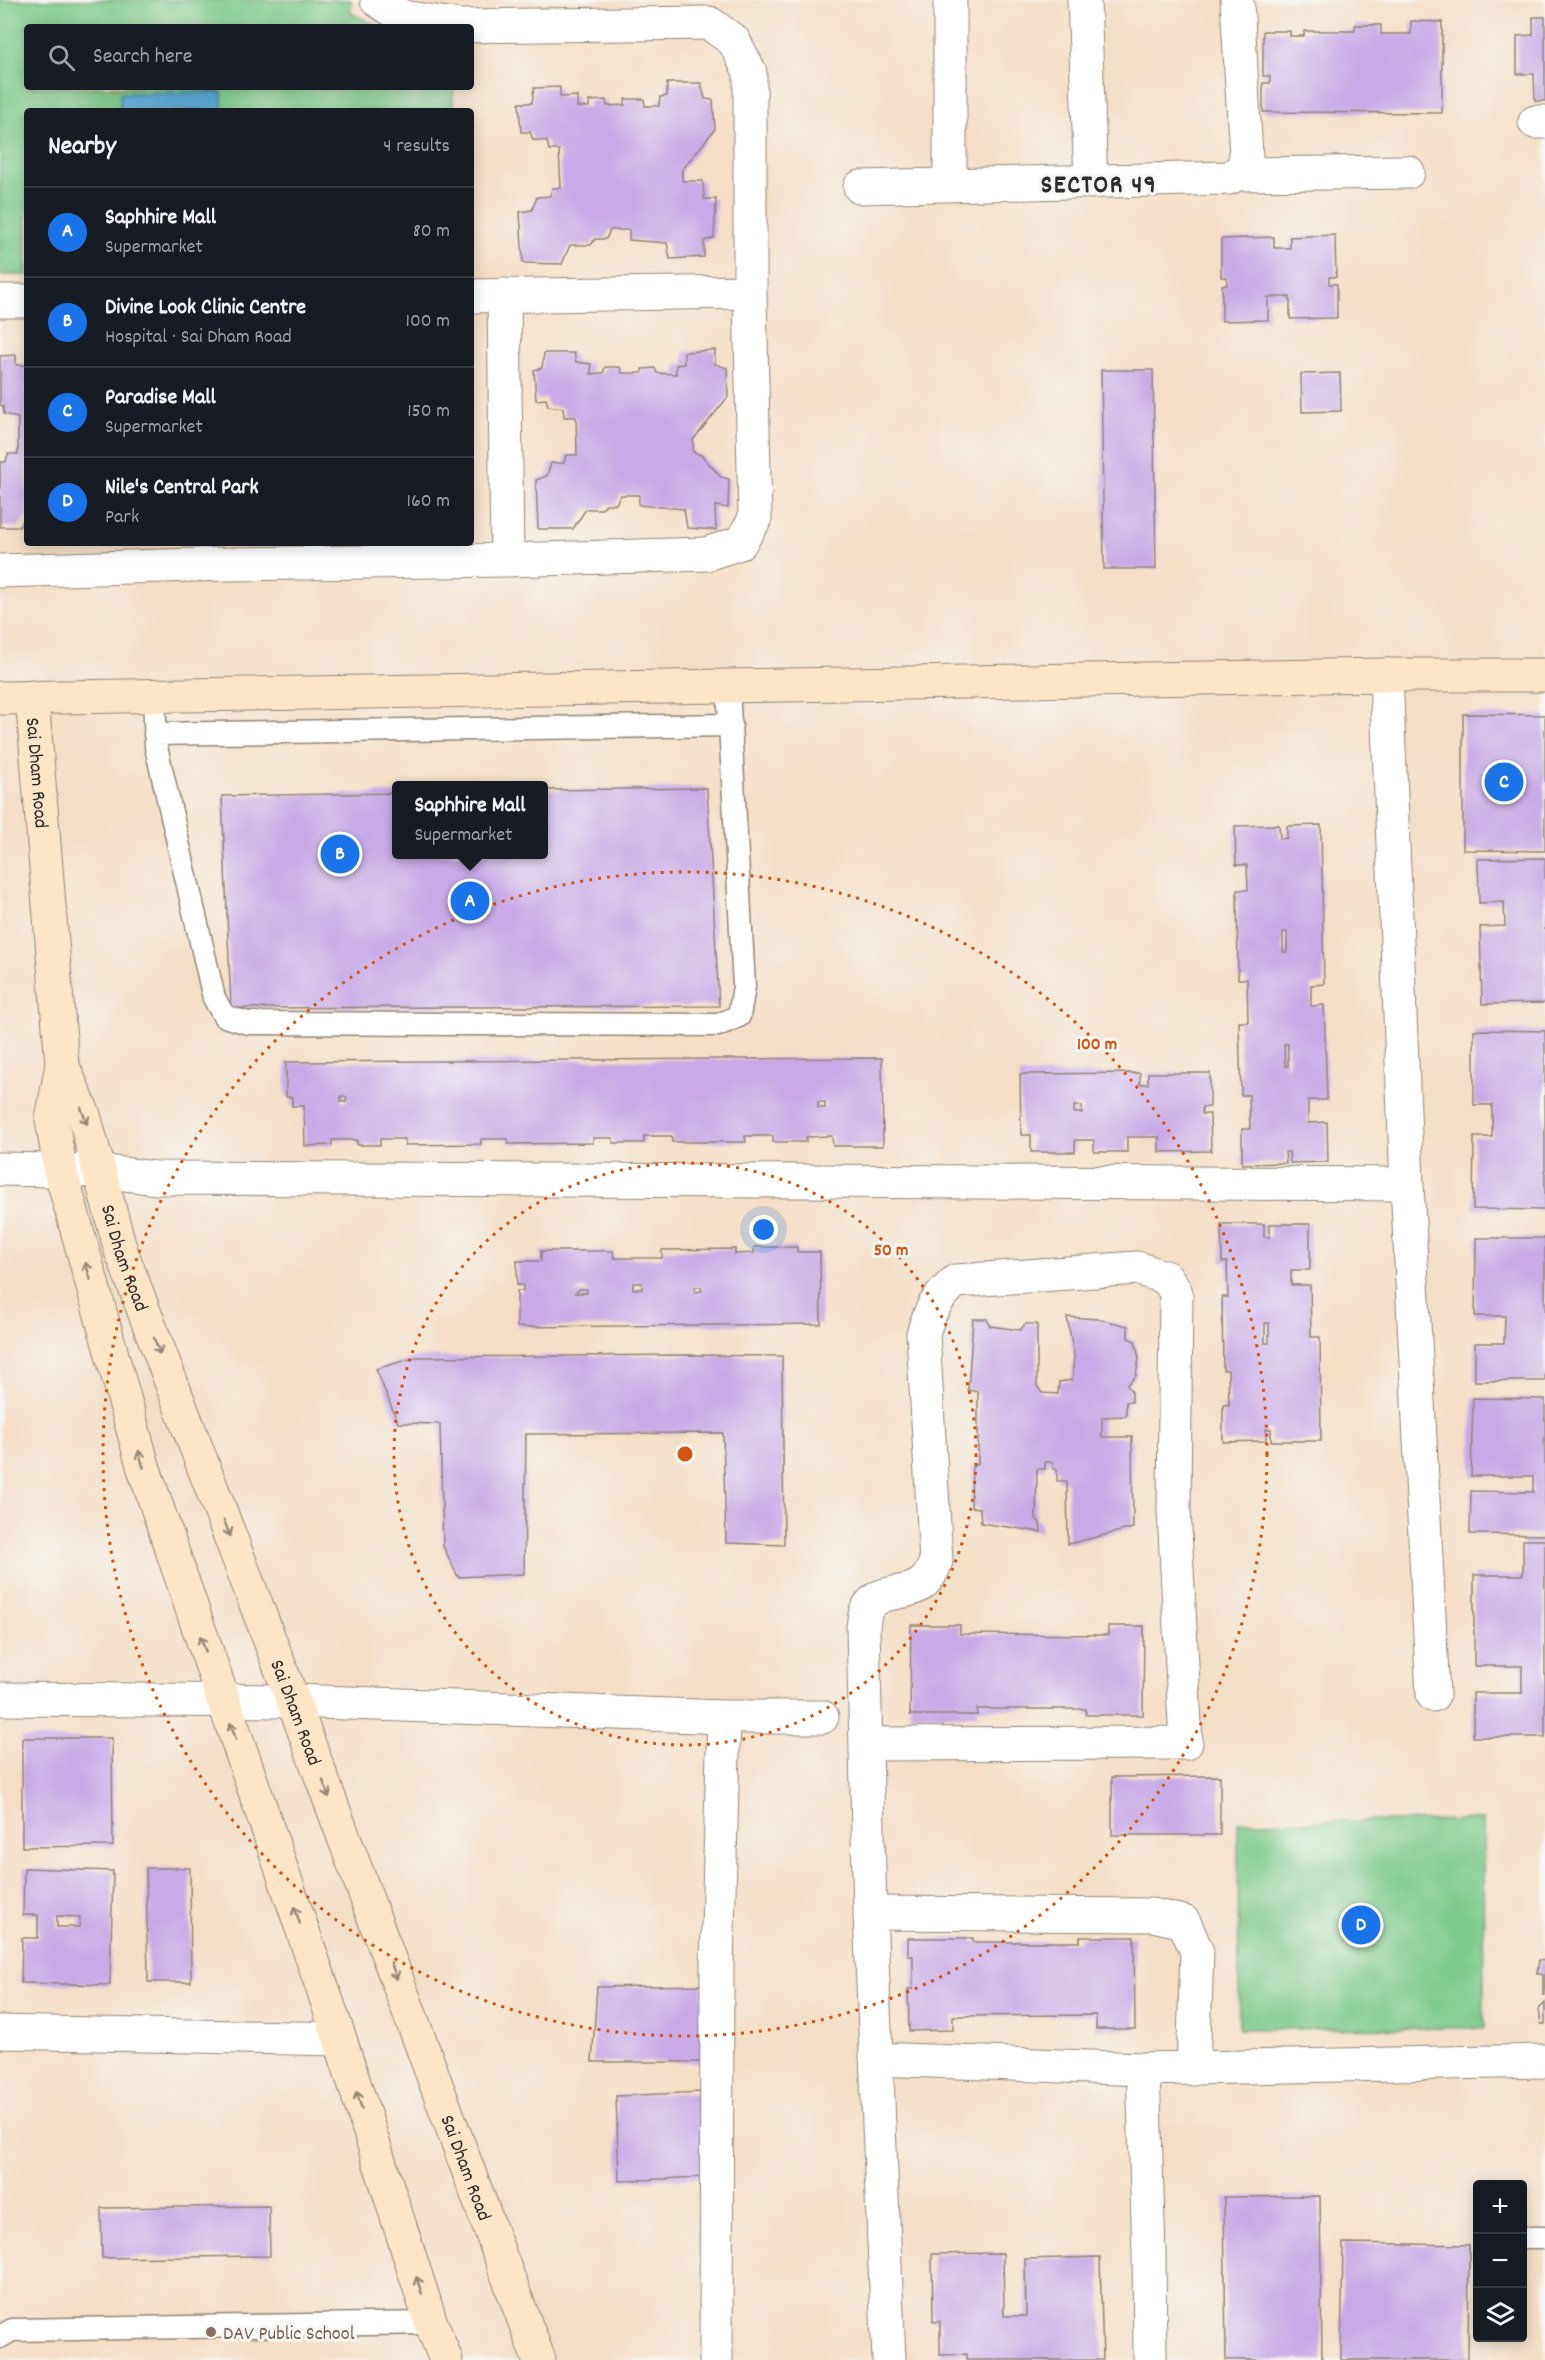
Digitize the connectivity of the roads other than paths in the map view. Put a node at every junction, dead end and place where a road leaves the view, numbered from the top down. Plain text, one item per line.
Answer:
1 (376, 0) edge
2 (950, 0) edge
3 (1084, 0) edge
4 (1237, 0) edge
5 (447, 24) edge
6 (474, 26) edge
7 (1408, 172) dead end
8 (1237, 174) junction
9 (1091, 182) junction
10 (950, 185) junction
11 (860, 187) dead end
12 (750, 292) junction
13 (474, 296) edge
14 (504, 296) junction
15 (0, 301) edge
16 (24, 301) edge
17 (227, 553) edge
18 (507, 560) junction
19 (0, 571) edge
20 (1386, 675) junction
21 (1545, 675) edge
22 (728, 686) junction
23 (154, 695) junction
24 (16, 697) edge
25 (730, 725) junction
26 (155, 734) junction
27 (62, 1064) junction
28 (0, 1169) edge
29 (60, 1169) junction
30 (100, 1171) junction
31 (1407, 1184) junction
32 (1433, 1695) dead end
33 (0, 1699) edge
34 (222, 1699) junction
35 (293, 1701) junction
36 (724, 1717) junction
37 (822, 1717) dead end
38 (866, 1744) junction
39 (870, 1913) junction
40 (0, 2032) edge
41 (340, 2039) junction
42 (876, 2059) junction
43 (1545, 2061) edge
44 (1143, 2069) junction
45 (1193, 2069) junction
46 (1527, 2238) edge
47 (1545, 2238) edge
48 (431, 2323) junction
49 (0, 2337) edge
50 (446, 2360) edge
51 (538, 2360) edge
52 (716, 2360) edge
53 (890, 2360) edge
54 (1150, 2360) edge

1 - 5 street
2 - 10 street
3 - 9 street
4 - 8 street
6 - 12 street
7 - 8 street
8 - 9 street
9 - 10 street
10 - 11 street
12 - 14 street
12 - 18 street
13 - 14 street
14 - 18 street
15 - 16 street
17 - 18 street
17 - 19 street
20 - 21 street
20 - 22 street
20 - 31 street
22 - 23 street
22 - 25 lane
23 - 24 street
23 - 26 lane
24 - 27 street, Sai Dham Road
25 - 26 lane
25 - 26 lane
27 - 29 street, Sai Dham Road
27 -> 30 street, Sai Dham Road
28 - 29 street
29 - 30 street
34 -> 29 street, Sai Dham Road
30 - 31 street
30 -> 35 street, Sai Dham Road
31 - 32 street
33 - 34 street
34 - 35 street
41 -> 34 street, Sai Dham Road
35 - 36 street
35 -> 51 street, Sai Dham Road
36 - 37 street
36 - 52 street
38 - 38 street
38 - 39 street
39 - 42 street
39 - 45 street
40 - 41 street
48 -> 41 street, Sai Dham Road
42 - 44 street
42 - 53 street
43 - 45 street
44 - 45 street
44 - 54 street
46 - 47 lane
48 - 49 lane
48 - 50 street, Sai Dham Road

